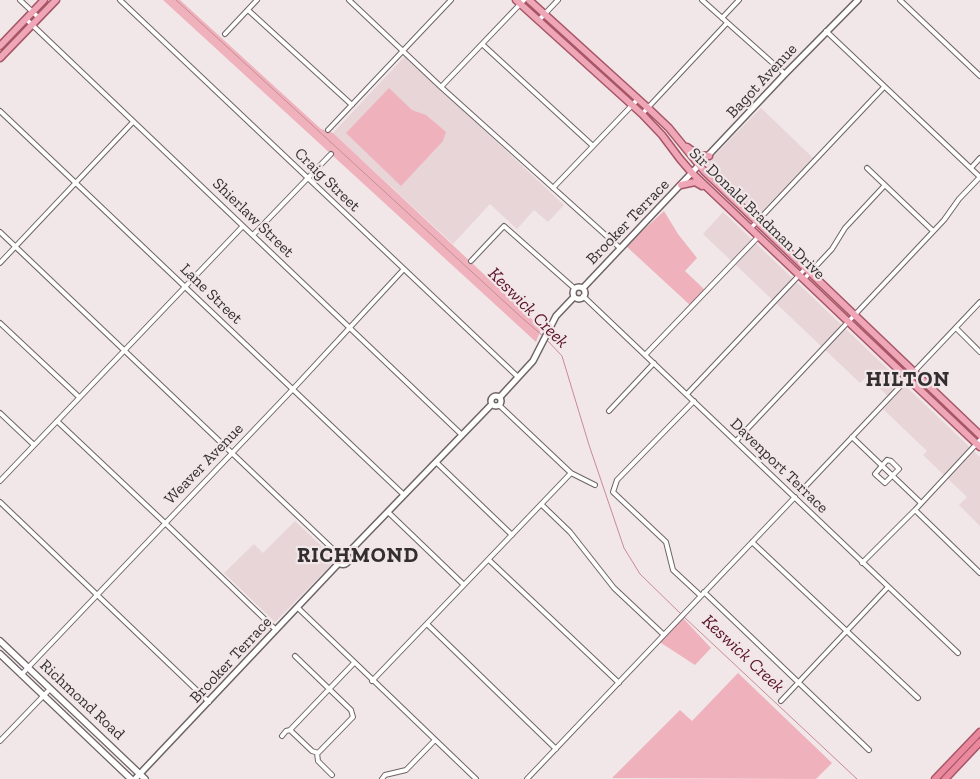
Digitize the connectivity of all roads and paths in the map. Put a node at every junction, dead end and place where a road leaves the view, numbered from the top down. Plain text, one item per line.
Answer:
1 (20, 0) edge
2 (44, 0) edge
3 (56, 0) edge
4 (120, 0) edge
5 (257, 0) edge
6 (349, 0) edge
7 (451, 0) edge
8 (529, 0) edge
9 (558, 0) edge
10 (702, 0) edge
11 (739, 0) edge
12 (856, 0) edge
13 (900, 0) edge
14 (520, 1) edge
15 (248, 10) junction
16 (32, 12) junction
17 (544, 14) junction
18 (38, 18) junction
19 (722, 18) junction
20 (26, 19) junction
21 (539, 20) junction
22 (727, 23) junction
23 (32, 25) junction
24 (826, 31) junction
25 (225, 34) dead end
26 (482, 44) junction
27 (0, 46) edge
28 (403, 51) junction
29 (0, 58) edge
30 (785, 74) junction
31 (980, 76) edge
32 (884, 86) junction
33 (441, 87) junction
34 (638, 99) junction
35 (352, 105) junction
36 (632, 105) junction
37 (648, 108) junction
38 (0, 111) edge
39 (642, 114) junction
40 (133, 122) junction
41 (328, 130) dead end
42 (682, 143) junction
43 (593, 146) junction
44 (331, 154) dead end
45 (709, 156) junction
46 (980, 158) edge
47 (699, 166) junction
48 (867, 168) dead end
49 (970, 168) junction
50 (692, 173) junction
51 (980, 177) edge
52 (307, 178) junction
53 (76, 183) junction
54 (681, 185) junction
55 (885, 185) junction
56 (553, 188) junction
57 (712, 192) junction
58 (757, 222) junction
59 (243, 226) junction
60 (750, 229) junction
61 (933, 231) junction
62 (0, 232) edge
63 (253, 235) junction
64 (759, 236) junction
65 (15, 247) junction
66 (620, 248) junction
67 (471, 261) dead end
68 (0, 263) edge
69 (404, 270) junction
70 (808, 271) junction
71 (802, 277) junction
72 (185, 287) junction
73 (574, 288) junction
74 (583, 288) junction
75 (583, 296) junction
76 (574, 297) junction
77 (980, 302) edge
78 (854, 314) junction
79 (849, 322) junction
80 (0, 323) edge
81 (349, 328) junction
82 (956, 328) junction
83 (124, 350) junction
84 (980, 352) edge
85 (645, 354) junction
86 (654, 363) junction
87 (914, 373) junction
88 (518, 377) junction
89 (908, 378) junction
90 (293, 390) junction
91 (686, 394) junction
92 (500, 397) junction
93 (79, 398) junction
94 (694, 401) junction
95 (492, 404) junction
96 (499, 405) junction
97 (609, 411) dead end
98 (0, 412) edge
99 (57, 421) junction
100 (462, 435) junction
101 (980, 435) edge
102 (852, 437) junction
103 (736, 441) junction
104 (979, 443) edge
105 (34, 445) junction
106 (232, 453) junction
107 (436, 462) junction
108 (882, 465) junction
109 (571, 473) junction
110 (893, 476) junction
111 (0, 481) edge
112 (595, 485) dead end
113 (804, 488) dead end
114 (404, 495) junction
115 (794, 497) junction
116 (0, 502) edge
117 (921, 503) junction
118 (542, 505) junction
119 (915, 510) junction
120 (388, 512) junction
121 (165, 522) junction
122 (512, 535) junction
123 (752, 542) junction
124 (346, 554) junction
125 (339, 555) junction
126 (489, 560) junction
127 (862, 562) junction
128 (339, 563) junction
129 (980, 573) edge
130 (464, 585) junction
131 (888, 587) junction
132 (703, 594) junction
133 (96, 596) junction
134 (298, 608) junction
135 (427, 624) junction
136 (276, 630) junction
137 (846, 631) junction
138 (664, 635) junction
139 (0, 641) edge
140 (958, 653) dead end
141 (0, 654) edge
142 (296, 656) dead end
143 (354, 663) junction
144 (28, 668) junction
145 (21, 674) junction
146 (372, 680) junction
147 (798, 682) junction
148 (619, 683) junction
149 (50, 689) junction
150 (329, 689) junction
151 (43, 696) junction
152 (918, 698) dead end
153 (781, 701) dead end
154 (209, 702) junction
155 (290, 730) junction
156 (980, 732) edge
157 (282, 736) dead end
158 (435, 740) junction
159 (0, 741) edge
160 (980, 742) edge
161 (556, 749) junction
162 (869, 750) dead end
163 (317, 753) junction
164 (140, 774) junction
165 (332, 775) dead end
166 (937, 778) edge
167 (131, 779) edge
168 (135, 779) edge
169 (145, 779) edge
170 (382, 779) edge
171 (476, 779) edge
172 (527, 779) edge
173 (945, 779) edge

1 - 16 street
2 - 16 main road
3 - 18 main road
4 - 52 street, Craig Street
5 - 15 street
6 - 28 street
7 - 28 street
8 - 17 main road, Sir Donald Bradman Drive
9 - 17 street
10 - 19 street
11 - 19 street
12 - 24 street, Bagot Avenue
13 - 31 street
14 - 21 main road, Sir Donald Bradman Drive
14 - 26 street
15 - 25 street
15 - 35 street
16 - 18 street
16 - 20 main road
17 - 21 street
17 - 34 main road, Sir Donald Bradman Drive
18 - 23 main road
19 - 22 street
20 - 23 street, Shierlaw Street
20 - 27 main road
21 - 36 main road, Sir Donald Bradman Drive
22 - 30 street
22 - 37 street
23 - 29 main road
23 - 40 street, Shierlaw Street
24 - 30 street, Bagot Avenue
24 - 32 street
26 - 33 street
26 - 43 street
28 - 33 street
28 - 35 street
30 - 45 street, Bagot Avenue
32 - 49 street
32 - 58 street
33 - 56 street
34 - 36 street
34 - 37 main road, Sir Donald Bradman Drive
35 - 41 street
36 - 39 main road, Sir Donald Bradman Drive
36 - 43 street
37 - 39 street
37 - 42 main road, Sir Donald Bradman Drive
38 - 53 street, Lane Street
39 - 50 main road, Sir Donald Bradman Drive
40 - 53 street
40 - 59 street, Shierlaw Street
42 - 45 main road
42 - 47 main road, Sir Donald Bradman Drive
43 - 56 street
44 - 52 street
45 - 47 street, Bagot Avenue
46 - 49 street
47 - 50 street, Bagot Avenue
47 - 58 main road, Sir Donald Bradman Drive
48 - 55 street
49 - 51 street
50 - 54 street, Brooker Terrace
50 - 57 main road, Sir Donald Bradman Drive
51 - 61 street
52 - 63 street
52 - 69 street, Craig Street
53 - 65 street
53 - 72 street, Lane Street
54 - 57 main road
54 - 66 street, Brooker Terrace
55 - 61 street
55 - 70 street
56 - 66 street
57 - 60 main road, Sir Donald Bradman Drive
58 - 60 street
58 - 70 main road, Sir Donald Bradman Drive
59 - 63 street, Shierlaw Street
59 - 72 street
60 - 64 main road, Sir Donald Bradman Drive
61 - 78 street
62 - 65 street
63 - 81 street, Shierlaw Street
64 - 71 main road, Sir Donald Bradman Drive
64 - 85 street
65 - 68 street
65 - 83 street
66 - 74 street, Brooker Terrace
67 - 73 street
69 - 81 street, Weaver Avenue
69 - 88 street, Craig Street
70 - 71 street
70 - 78 main road, Sir Donald Bradman Drive
71 - 79 main road, Sir Donald Bradman Drive
71 - 91 street
72 - 83 street
72 - 90 street, Lane Street
73 - 74 street
73 - 76 street
74 - 75 street
75 - 76 street
75 - 85 street, Davenport Terrace
76 - 88 street
77 - 82 street
78 - 79 street
78 - 87 main road, Sir Donald Bradman Drive
79 - 89 main road, Sir Donald Bradman Drive
79 - 103 street
80 - 93 street
81 - 90 street, Weaver Avenue
81 - 100 street, Shierlaw Street
82 - 84 street
82 - 87 street
83 - 93 street
83 - 106 street
85 - 86 street, Davenport Terrace
86 - 91 street, Davenport Terrace
86 - 97 street
87 - 89 street
87 - 101 main road, Sir Donald Bradman Drive
88 - 92 street
89 - 102 street
89 - 104 main road, Sir Donald Bradman Drive
90 - 106 street, Weaver Avenue
90 - 114 street, Lane Street
91 - 94 street, Davenport Terrace
92 - 95 street
92 - 96 street
93 - 99 street
94 - 103 street, Davenport Terrace
94 - 132 street
95 - 96 street
95 - 100 street
96 - 109 street
98 - 105 street
99 - 105 street
99 - 121 street
100 - 107 street
102 - 108 street
102 - 113 street
103 - 115 street, Davenport Terrace
104 - 117 street
105 - 111 street
106 - 121 street, Weaver Avenue
106 - 125 street
107 - 114 street
107 - 122 street
108 - 110 street
108 - 110 street
108 - 110 street
109 - 112 street
109 - 118 street
110 - 117 street
114 - 120 street
115 - 123 street
115 - 127 street, Davenport Terrace
116 - 133 street
117 - 119 street
118 - 122 street
118 - 138 street
119 - 127 street
119 - 129 street
120 - 124 street
120 - 130 street
121 - 133 street, Weaver Avenue
121 - 136 street
122 - 126 street
123 - 132 street
123 - 137 street
124 - 125 street
124 - 128 street
125 - 128 street
126 - 130 street
126 - 148 street
127 - 131 street, Davenport Terrace
128 - 134 street, Brooker Terrace
130 - 135 street
131 - 137 street
131 - 140 street, Davenport Terrace
132 - 138 street
132 - 147 street
133 - 144 street, Weaver Avenue
133 - 154 street
134 - 136 street, Brooker Terrace
134 - 143 street
135 - 146 street
135 - 161 street
136 - 154 street, Brooker Terrace
137 - 147 street
137 - 152 street
138 - 148 street
139 - 144 main road, Richmond Road
141 - 145 main road, Richmond Road
142 - 150 street
143 - 146 street
143 - 150 street
144 - 145 street, Weaver Avenue
144 - 149 main road, Richmond Road
145 - 151 main road, Richmond Road
146 - 158 street
147 - 153 street
147 - 162 street
148 - 161 street
149 - 151 street
149 - 164 main road, Richmond Road
150 - 155 street
150 - 163 street
151 - 159 street
151 - 167 main road, Richmond Road
154 - 164 street, Brooker Terrace
155 - 157 street
155 - 163 street
156 - 166 highway
158 - 170 street
158 - 171 street
160 - 173 highway
161 - 172 street
163 - 165 street
164 - 168 street, Brooker Terrace
164 - 169 main road, Richmond Road

